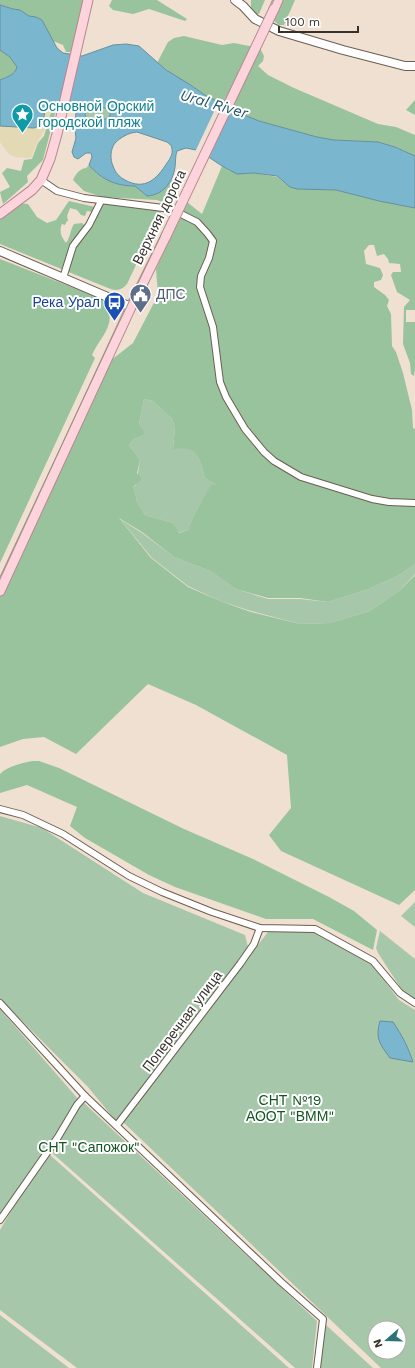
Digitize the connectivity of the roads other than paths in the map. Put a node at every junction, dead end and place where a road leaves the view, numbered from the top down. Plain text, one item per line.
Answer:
1 (88, 0) edge
2 (235, 0) edge
3 (278, 0) edge
4 (415, 66) edge
5 (41, 180) junction
6 (101, 201) junction
7 (0, 214) edge
8 (0, 251) edge
9 (63, 278) junction
10 (131, 307) junction
11 (415, 503) edge
12 (0, 591) edge
13 (0, 809) edge
14 (260, 928) junction
15 (0, 1002) edge
16 (415, 1003) edge
17 (85, 1096) junction
18 (117, 1125) junction
19 (0, 1220) edge
20 (317, 1368) edge

1 - 5 main road
2 - 4 main road
3 - 10 main road, Верхняя дорога, bridge
5 - 6 street
5 - 7 main road
6 - 9 street
6 - 11 street
8 - 9 main road
9 - 10 main road
10 - 12 main road, Верхняя дорога
13 - 14 street
14 - 16 street
14 - 18 street, Поперечная улица
15 - 17 street
17 - 18 street
17 - 19 street
18 - 20 street

